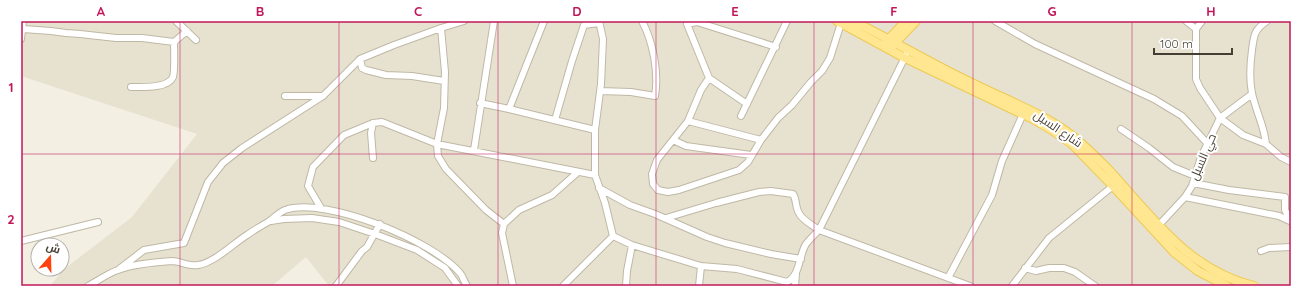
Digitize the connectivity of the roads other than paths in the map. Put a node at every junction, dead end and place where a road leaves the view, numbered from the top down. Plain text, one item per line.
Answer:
1 (23, 21) edge
2 (176, 21) edge
3 (464, 21) edge
4 (494, 21) edge
5 (544, 21) edge
6 (642, 21) edge
7 (787, 21) edge
8 (854, 21) edge
9 (906, 21) edge
10 (916, 21) edge
11 (995, 21) edge
12 (1186, 21) edge
13 (1202, 21) edge
14 (1267, 21) edge
15 (599, 22) edge
16 (839, 22) edge
17 (441, 28) junction
18 (23, 29) junction
19 (1196, 29) junction
20 (187, 31) junction
21 (21, 39) edge
22 (196, 40) dead end
23 (174, 42) junction
24 (890, 44) junction
25 (776, 47) junction
26 (907, 54) junction
27 (360, 59) junction
28 (709, 78) junction
29 (444, 81) junction
30 (131, 88) dead end
31 (600, 91) junction
32 (1252, 94) junction
33 (285, 96) dead end
34 (323, 96) junction
35 (480, 103) junction
36 (747, 104) junction
37 (509, 109) junction
38 (1022, 114) junction
39 (741, 116) dead end
40 (1220, 118) junction
41 (555, 120) junction
42 (688, 122) junction
43 (373, 123) junction
44 (1121, 129) dead end
45 (595, 130) junction
46 (673, 140) junction
47 (761, 140) junction
48 (437, 144) junction
49 (1208, 144) junction
50 (1266, 144) junction
51 (474, 150) junction
52 (751, 155) junction
53 (373, 158) dead end
54 (1291, 162) edge
55 (578, 172) junction
56 (595, 175) junction
57 (1195, 176) junction
58 (1193, 183) junction
59 (1114, 186) junction
60 (599, 188) junction
61 (1185, 197) junction
62 (321, 208) junction
63 (666, 218) junction
64 (1291, 221) edge
65 (98, 222) dead end
66 (269, 222) junction
67 (380, 224) junction
68 (504, 224) junction
69 (1159, 225) junction
70 (819, 230) junction
71 (375, 234) junction
72 (613, 236) junction
73 (21, 241) edge
74 (632, 245) junction
75 (1291, 247) edge
76 (1261, 251) dead end
77 (800, 259) junction
78 (701, 266) junction
79 (1025, 268) junction
80 (118, 270) junction
81 (797, 270) junction
82 (948, 278) junction
83 (1225, 283) edge
84 (92, 285) edge
85 (336, 286) edge
86 (458, 286) edge
87 (466, 286) edge
88 (513, 286) edge
89 (563, 286) edge
90 (626, 286) edge
91 (699, 286) edge
92 (795, 286) edge
93 (970, 286) edge
94 (1012, 286) edge
95 (1095, 286) edge
96 (1254, 286) edge

1 - 18 street
2 - 20 street
3 - 17 street
4 - 35 street
5 - 37 street
6 - 31 street
7 - 25 street
8 - 24 main road, شارع السبل
9 - 24 main road
10 - 24 main road
11 - 49 street
12 - 19 street
13 - 19 street
14 - 32 street
15 - 31 street
15 - 41 street
16 - 24 main road, شارع السبل
16 - 47 street
17 - 27 street
17 - 29 street
18 - 21 street
18 - 23 street
19 - 40 street
20 - 22 street
20 - 23 street
23 - 30 street
24 - 26 main road, شارع السبل
25 - 28 street
25 - 36 street
26 - 38 main road, شارع السبل
26 - 69 main road, شارع السبل
26 - 70 street
27 - 29 street
27 - 34 street
28 - 36 street
28 - 42 street
29 - 48 street
31 - 45 street
32 - 40 street, حي السبل
32 - 50 street
33 - 34 street
34 - 80 street
35 - 37 street
35 - 51 street
36 - 39 street
37 - 41 street
38 - 59 main road, شارع السبل
38 - 82 street
40 - 49 street, حي السبل
40 - 50 street
41 - 45 street
42 - 46 street
42 - 47 street
43 - 48 street
43 - 53 street
43 - 62 street
44 - 57 street
45 - 56 street
46 - 52 street
46 - 52 street
47 - 52 street
48 - 51 street
48 - 68 street
49 - 57 street, حي السبل
50 - 54 street
51 - 55 street
55 - 56 street
55 - 68 street
56 - 60 street
57 - 58 street, حي السبل
58 - 61 street, حي السبل
58 - 64 street
59 - 79 street
59 - 83 main road, شارع السبل
60 - 63 street
60 - 72 street
61 - 64 street
61 - 69 street, حي السبل
62 - 66 street
62 - 67 street
63 - 70 street
63 - 77 street
65 - 73 street
66 - 71 street
66 - 80 street
67 - 71 street
67 - 87 street
68 - 88 street
69 - 83 main road, شارع السبل
70 - 77 street
70 - 82 street
71 - 85 street
71 - 86 street
72 - 74 street
72 - 89 street
74 - 78 street
74 - 90 street
75 - 76 street
77 - 81 street
78 - 81 street
78 - 91 street
79 - 94 street
79 - 95 street
80 - 84 street
81 - 92 street
82 - 93 street
83 - 96 main road, شارع السبل

